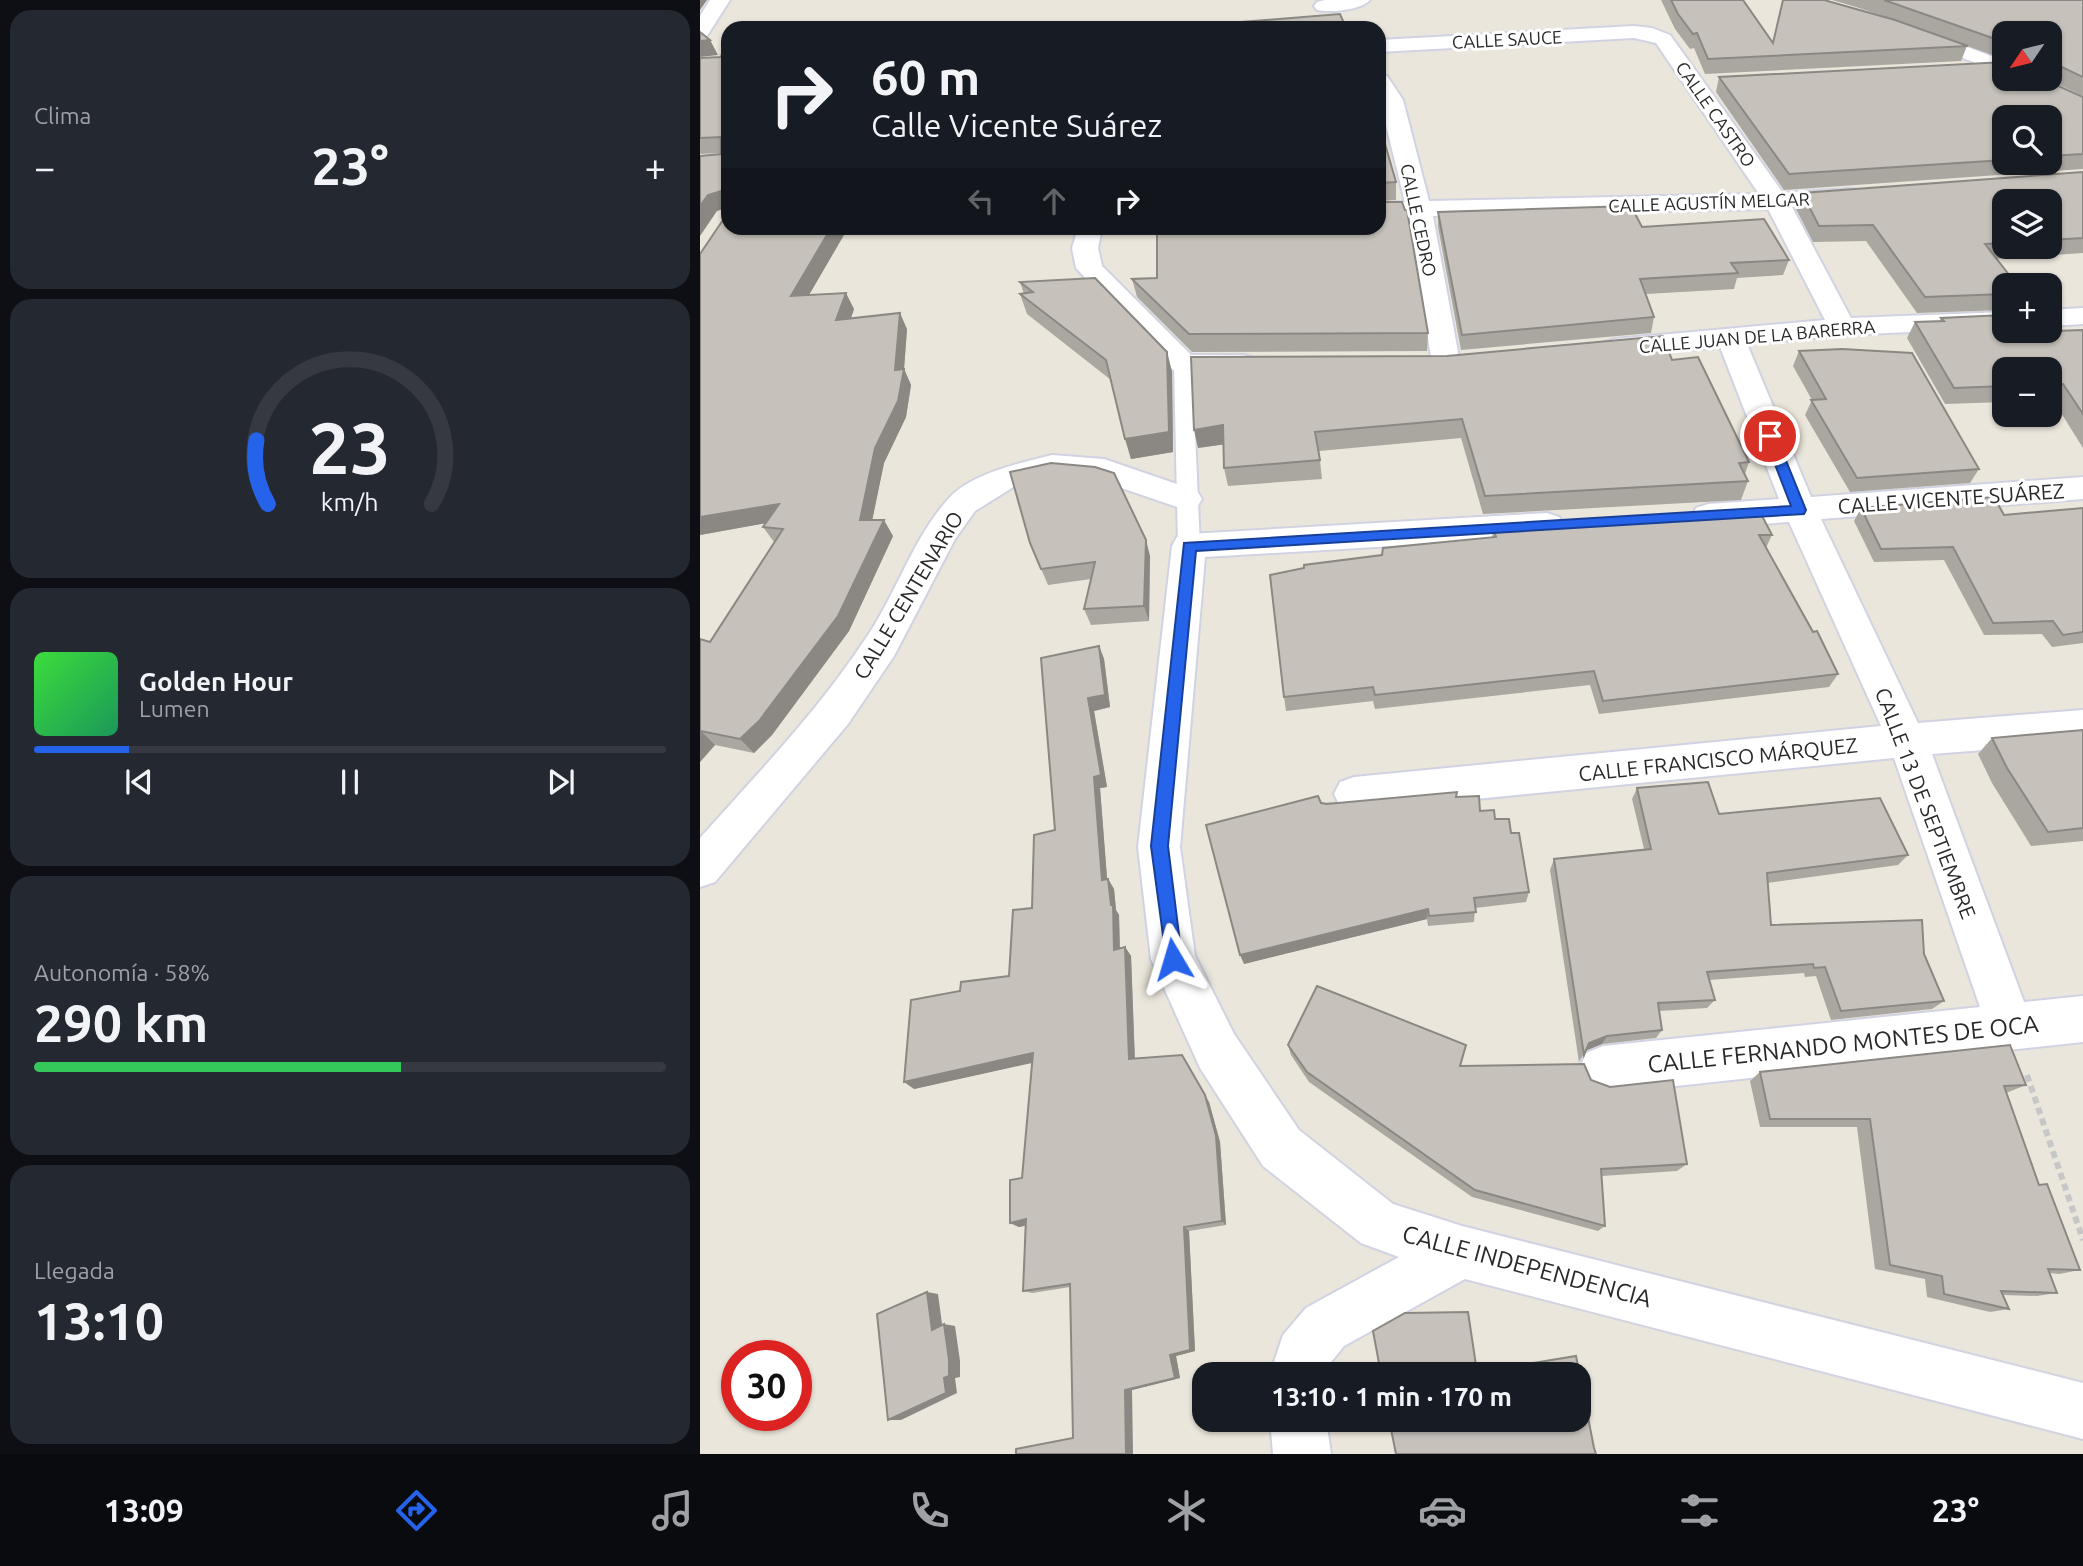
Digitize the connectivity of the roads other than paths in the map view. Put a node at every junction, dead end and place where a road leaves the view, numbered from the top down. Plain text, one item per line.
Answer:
1 (720, 0) edge
2 (1360, 0) edge
3 (1322, 10) edge
4 (1895, 27) edge
5 (700, 32) edge
6 (1634, 32) joint
7 (1386, 46) edge
8 (1992, 63) edge
9 (1992, 69) edge
10 (1950, 71) edge
11 (1721, 83) edge
12 (1694, 84) junction
13 (1386, 91) edge
14 (1874, 194) edge
15 (1776, 201) junction
16 (1419, 209) junction
17 (1386, 210) edge
18 (1088, 235) edge
19 (2083, 316) edge
20 (2062, 317) edge
21 (1992, 321) edge
22 (1842, 327) junction
23 (1730, 337) junction
24 (1595, 349) edge
25 (1446, 362) edge
26 (1266, 363) edge
27 (1183, 364) junction
28 (2083, 488) edge
29 (1186, 499) junction
30 (1800, 510) junction
31 (1675, 517) edge
32 (1578, 523) edge
33 (1189, 547) junction
34 (2083, 726) edge
35 (1907, 740) junction
36 (1354, 794) dead end
37 (700, 868) edge
38 (2083, 1019) edge
39 (2009, 1025) junction
40 (1604, 1070) dead end
41 (1462, 1252) junction
42 (1301, 1362) edge
43 (2083, 1411) edge
44 (1299, 1432) edge
45 (1302, 1454) edge

1 - 5 street
2 - 3 street
4 - 8 street
6 - 7 street, CALLE SAUCE
6 - 12 street, CALLE CASTRO
9 - 10 street
11 - 12 street
12 - 15 street, CALLE CASTRO
13 - 16 street, CALLE CEDRO
14 - 15 street, CALLE AGUSTÍN MELGAR
15 - 16 street, CALLE AGUSTÍN MELGAR
15 - 22 street, CALLE CASTRO
16 - 17 street, CALLE AGUSTÍN MELGAR
16 - 25 street, CALLE CEDRO
18 - 27 street
19 - 20 street
21 - 22 street, CALLE JUAN DE LA BARERRA
22 - 23 street, CALLE JUAN DE LA BARERRA
23 - 24 street, CALLE JUAN DE LA BARERRA
23 - 30 street, CALLE 13 DE SEPTIEMBRE
26 - 27 street
27 - 29 lane
28 - 30 street, CALLE VICENTE SUÁREZ
29 - 33 lane
29 - 37 street, CALLE CENTENARIO
30 - 31 street, CALLE VICENTE SUÁREZ
30 - 35 street, CALLE 13 DE SEPTIEMBRE
32 - 33 street
33 - 41 street, CALLE INDEPENDENCIA
34 - 35 street, CALLE FRANCISCO MÁRQUEZ
35 - 36 street, CALLE FRANCISCO MÁRQUEZ
35 - 39 street, CALLE 13 DE SEPTIEMBRE
38 - 39 street, CALLE FERNANDO MONTES DE OCA
39 - 40 street, CALLE FERNANDO MONTES DE OCA
41 - 42 street
41 - 43 street, CALLE INDEPENDENCIA
44 - 45 street

